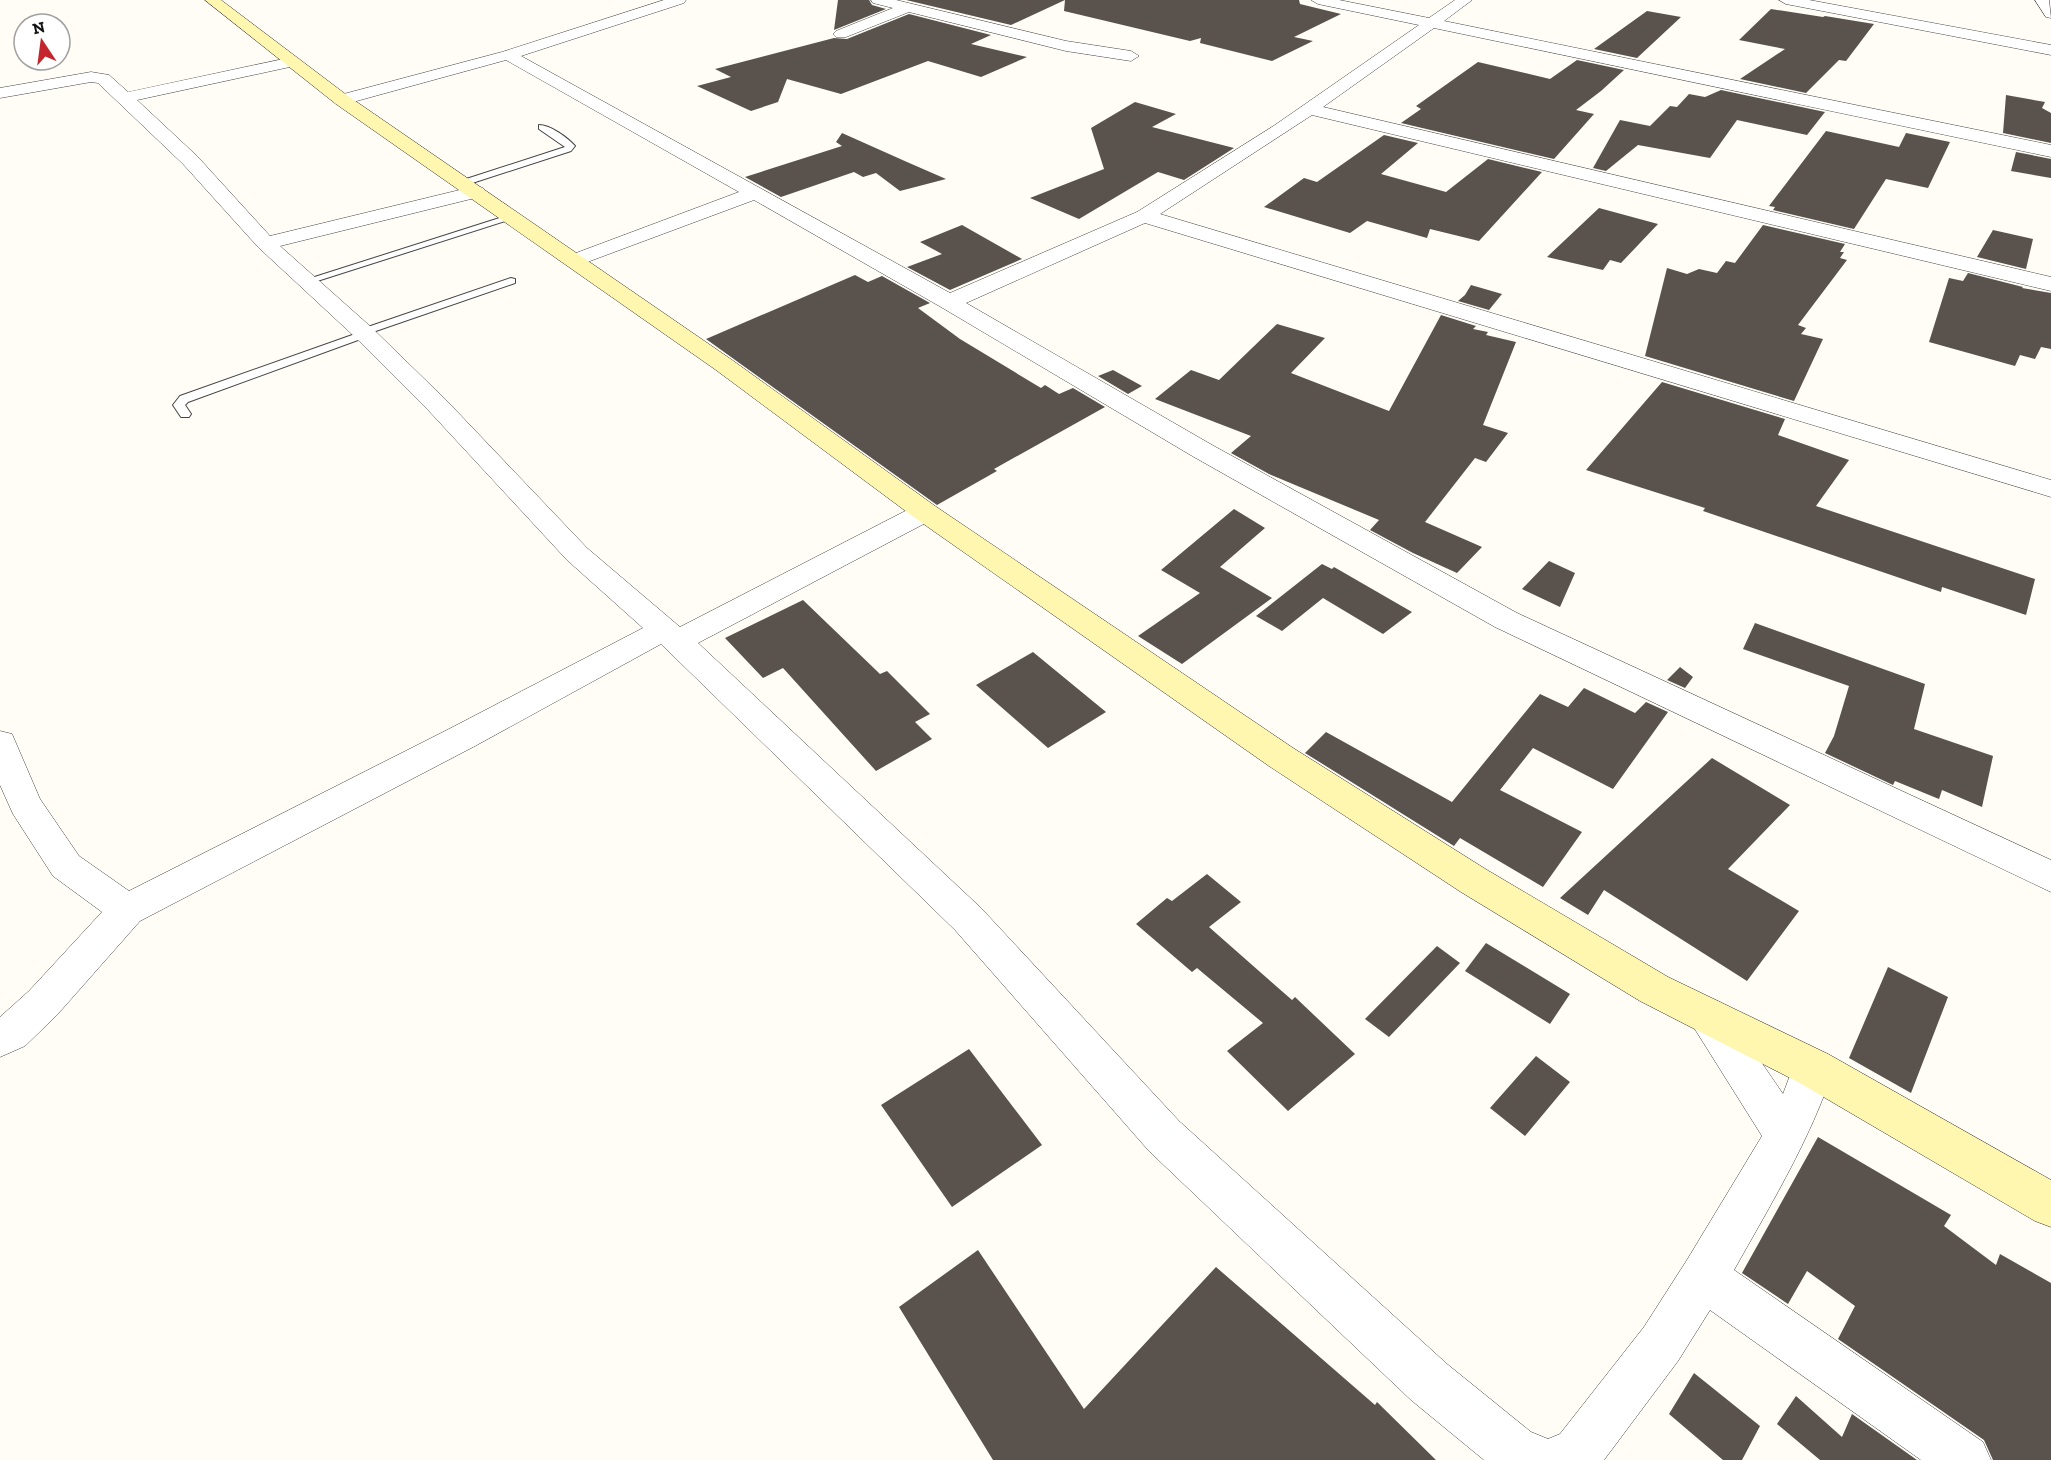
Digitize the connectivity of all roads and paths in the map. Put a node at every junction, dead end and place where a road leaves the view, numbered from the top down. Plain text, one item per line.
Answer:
1 (212, 0) edge
2 (632, 0) edge
3 (679, 0) edge
4 (878, 0) edge
5 (1318, 0) edge
6 (1465, 0) edge
7 (1786, 0) edge
8 (2042, 0) edge
9 (908, 7) junction
10 (649, 9) junction
11 (2051, 15) edge
12 (1433, 23) junction
13 (841, 34) dead end
14 (2051, 50) edge
15 (508, 55) junction
16 (1131, 56) dead end
17 (293, 62) junction
18 (0, 93) edge
19 (124, 98) junction
20 (342, 100) junction
21 (1309, 109) junction
22 (542, 127) dead end
23 (2051, 151) edge
24 (470, 188) junction
25 (755, 193) junction
26 (1144, 216) junction
27 (513, 217) junction
28 (265, 243) junction
29 (575, 260) junction
30 (307, 281) junction
31 (511, 281) dead end
32 (2051, 284) edge
33 (949, 302) junction
34 (364, 333) junction
35 (185, 414) dead end
36 (2051, 489) edge
37 (925, 512) junction
38 (670, 636) junction
39 (0, 743) edge
40 (2051, 877) edge
41 (127, 910) junction
42 (1706, 1015) junction
43 (0, 1039) edge
44 (1813, 1068) junction
45 (1786, 1136) junction
46 (2051, 1205) edge
47 (1704, 1277) junction
48 (1538, 1460) edge
49 (1558, 1460) edge
50 (1965, 1460) edge

1 - 17 street
2 - 10 street
3 - 10 street
4 - 9 street
5 - 12 street
6 - 12 street
7 - 14 street
8 - 11 street
9 - 13 street
9 - 16 street
10 - 15 street
12 - 21 street
12 - 23 street
15 - 20 street
15 - 25 street
17 - 19 street
17 - 20 street
18 - 19 street
19 - 28 street
20 - 24 street
21 - 26 street
21 - 32 street
22 - 24 lane
24 - 27 street
24 - 28 street
25 - 29 street
25 - 33 street
26 - 33 street
26 - 36 street
27 - 29 street
27 - 30 lane
28 - 30 street
29 - 37 street
30 - 34 street
31 - 34 lane
33 - 40 street
34 - 35 lane
34 - 38 street
37 - 38 street
37 - 42 street
38 - 41 street
38 - 48 street
39 - 41 street
41 - 43 street
42 - 44 street
42 - 45 street
44 - 45 street
44 - 46 street
45 - 47 street
47 - 49 street
47 - 50 street

